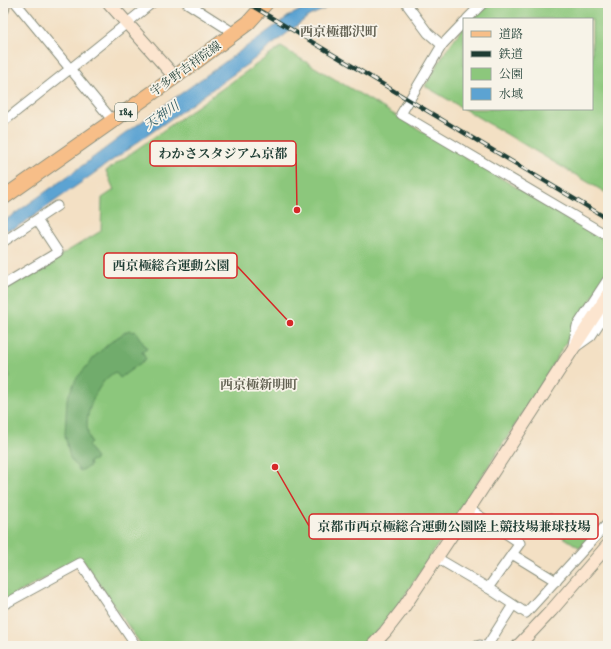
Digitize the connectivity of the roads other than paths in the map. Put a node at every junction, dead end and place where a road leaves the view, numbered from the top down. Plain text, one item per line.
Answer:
1 (4, 3) edge
2 (16, 3) edge
3 (109, 3) edge
4 (152, 3) edge
5 (187, 3) edge
6 (266, 3) edge
7 (407, 3) edge
8 (480, 4) edge
9 (3, 8) edge
10 (468, 18) edge
11 (463, 23) edge
12 (127, 24) junction
13 (234, 33) junction
14 (442, 45) junction
15 (70, 69) junction
16 (175, 77) junction
17 (113, 121) junction
18 (3, 122) edge
19 (3, 198) edge
20 (57, 206) dead end
21 (37, 220) junction
22 (608, 236) edge
23 (3, 242) edge
24 (608, 279) edge
25 (3, 285) edge
26 (608, 295) edge
27 (608, 310) edge
28 (572, 350) junction
29 (469, 509) junction
30 (608, 523) edge
31 (608, 545) edge
32 (512, 554) junction
33 (436, 558) junction
34 (556, 581) junction
35 (488, 588) junction
36 (3, 605) edge
37 (513, 605) junction
38 (136, 646) edge
39 (372, 646) edge
40 (476, 646) edge
41 (485, 646) edge
42 (518, 646) edge

1 - 9 street
2 - 15 street
3 - 12 street
4 - 12 street
5 - 13 street
6 - 13 main road, 宇多野吉祥院線 / 184
7 - 14 street
8 - 10 street
11 - 14 street
12 - 15 street
12 - 16 street
13 - 16 main road, 宇多野吉祥院線 / 184
14 - 22 street
15 - 17 street
15 - 18 street
16 - 17 main road, 宇多野吉祥院線 / 184
17 - 19 main road, 宇多野吉祥院線 / 184
20 - 21 street
21 - 23 street
21 - 25 street
24 - 28 street
26 - 28 street
27 - 28 street
28 - 29 street
29 - 32 street
29 - 33 street
30 - 34 street
31 - 42 street
32 - 34 street
32 - 35 street
33 - 35 street
33 - 39 street
34 - 37 street
35 - 37 street
36 - 38 street
37 - 41 street
40 - 41 street

